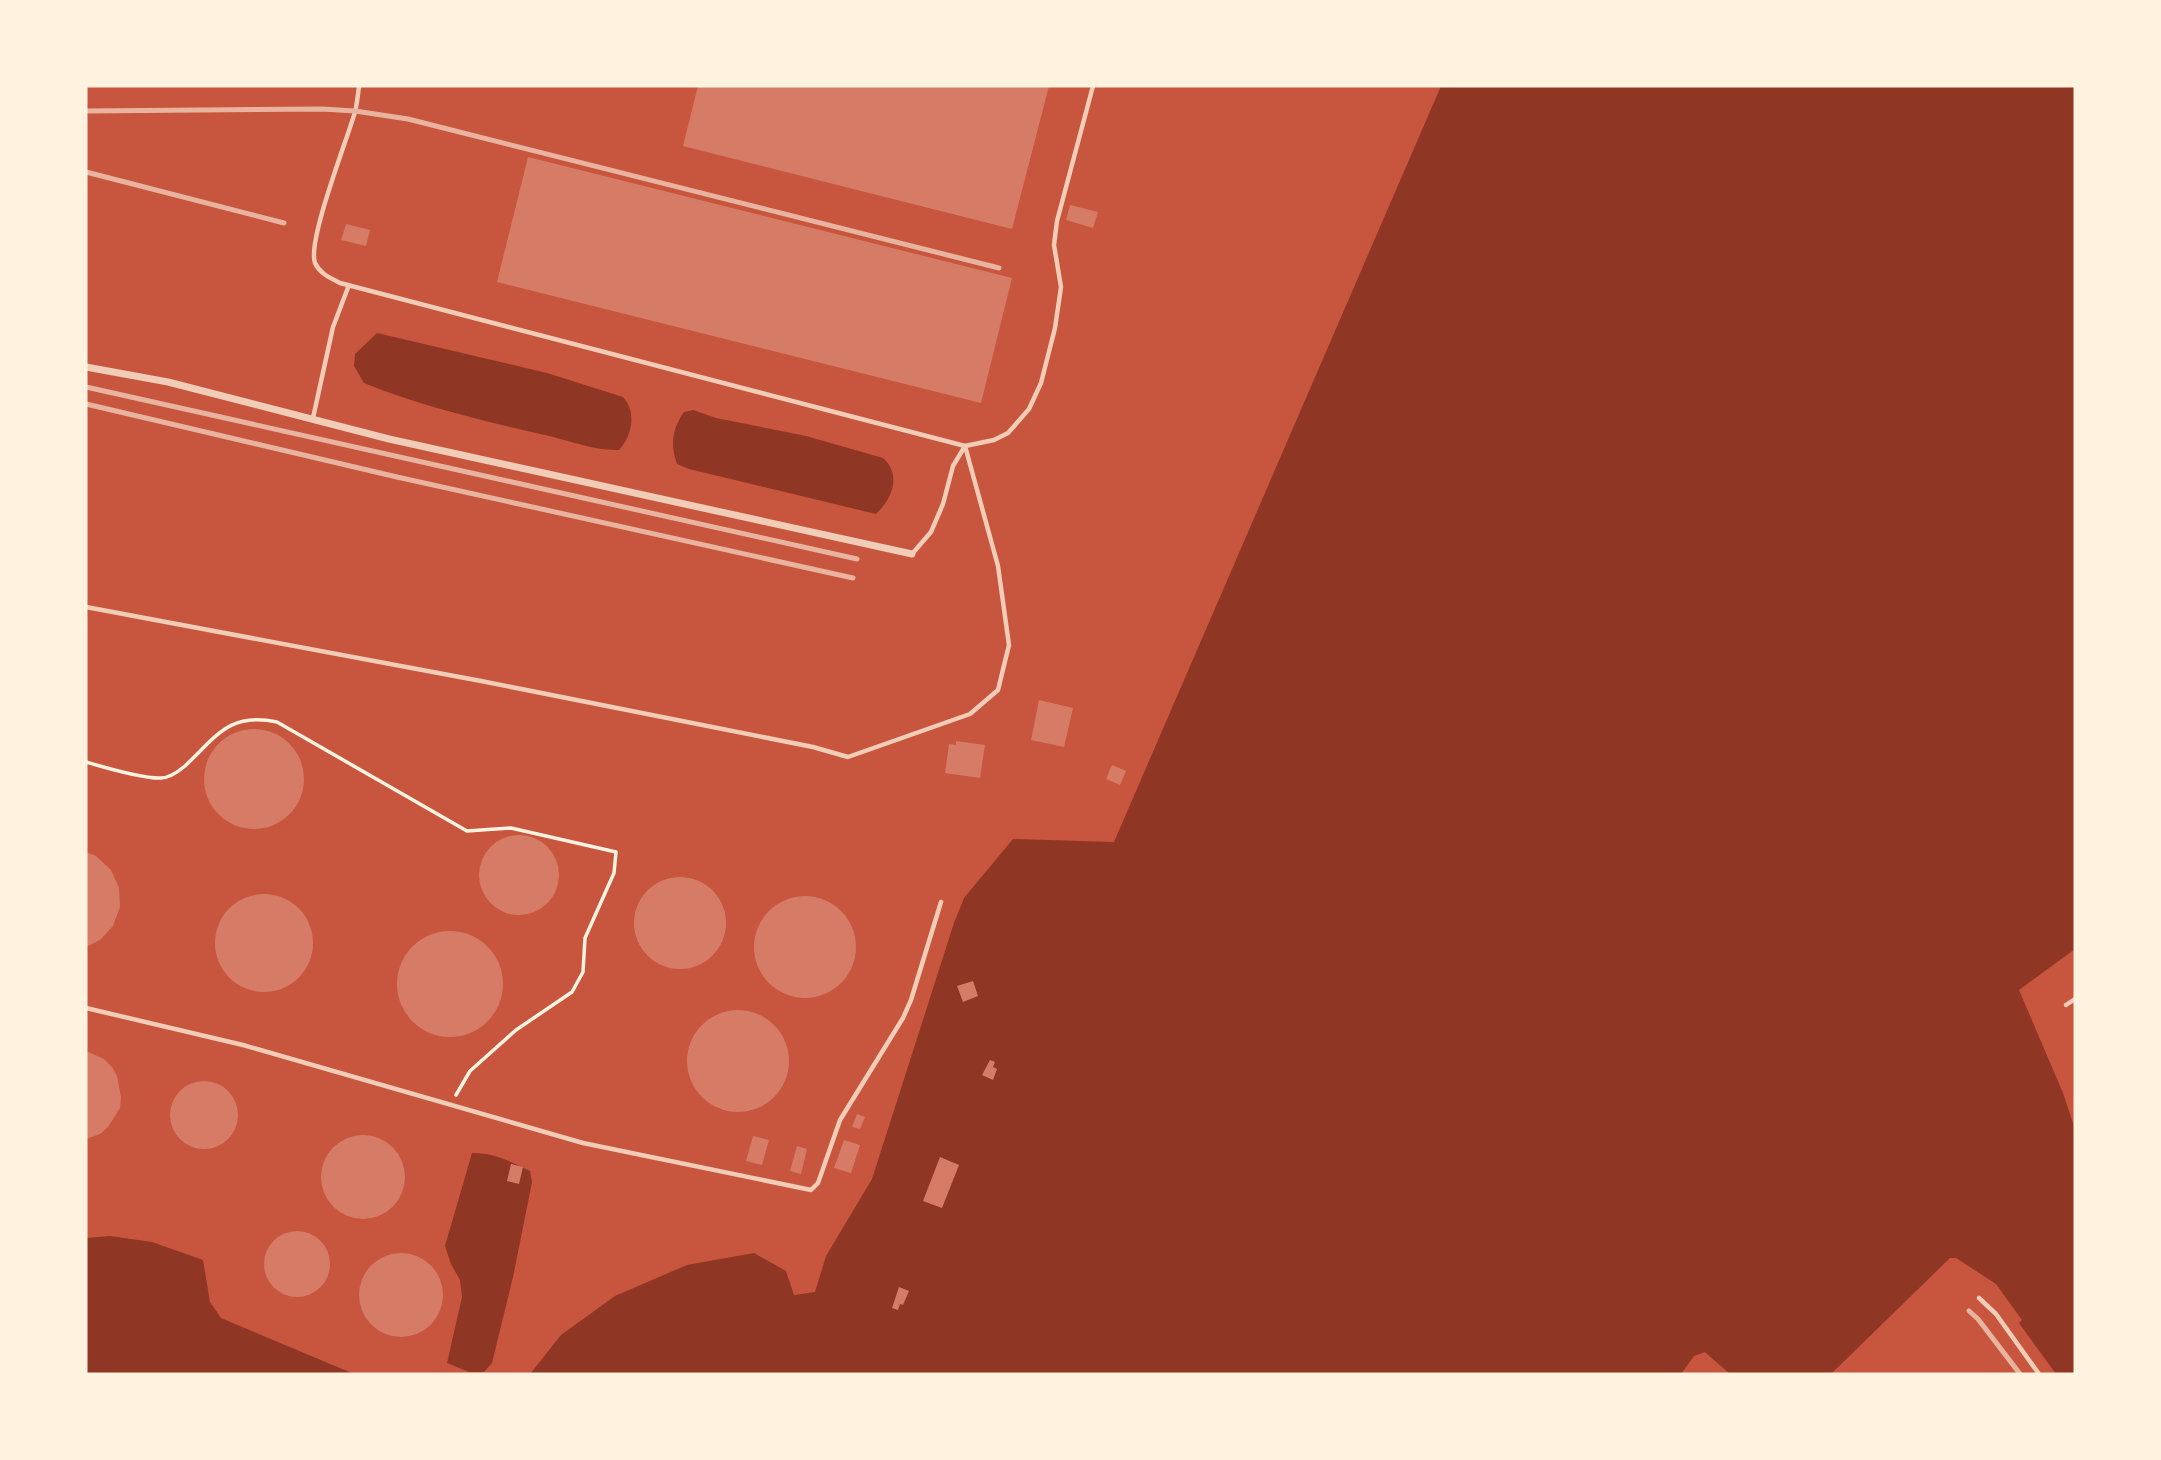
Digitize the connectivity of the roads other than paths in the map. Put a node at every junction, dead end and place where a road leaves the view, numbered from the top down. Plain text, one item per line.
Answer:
1 (359, 86) edge
2 (1093, 86) edge
3 (349, 285) junction
4 (86, 367) edge
5 (312, 419) junction
6 (965, 446) junction
7 (912, 554) joint
8 (86, 607) edge
9 (942, 902) dead end
10 (2075, 999) edge
11 (2066, 1005) dead end
12 (86, 1008) edge
13 (1979, 1298) dead end
14 (2039, 1374) edge

1 - 3 lane
2 - 6 lane
3 - 5 lane
3 - 6 lane
4 - 5 street
5 - 7 street
6 - 7 lane
6 - 8 lane
9 - 12 lane
10 - 11 lane
13 - 14 lane

